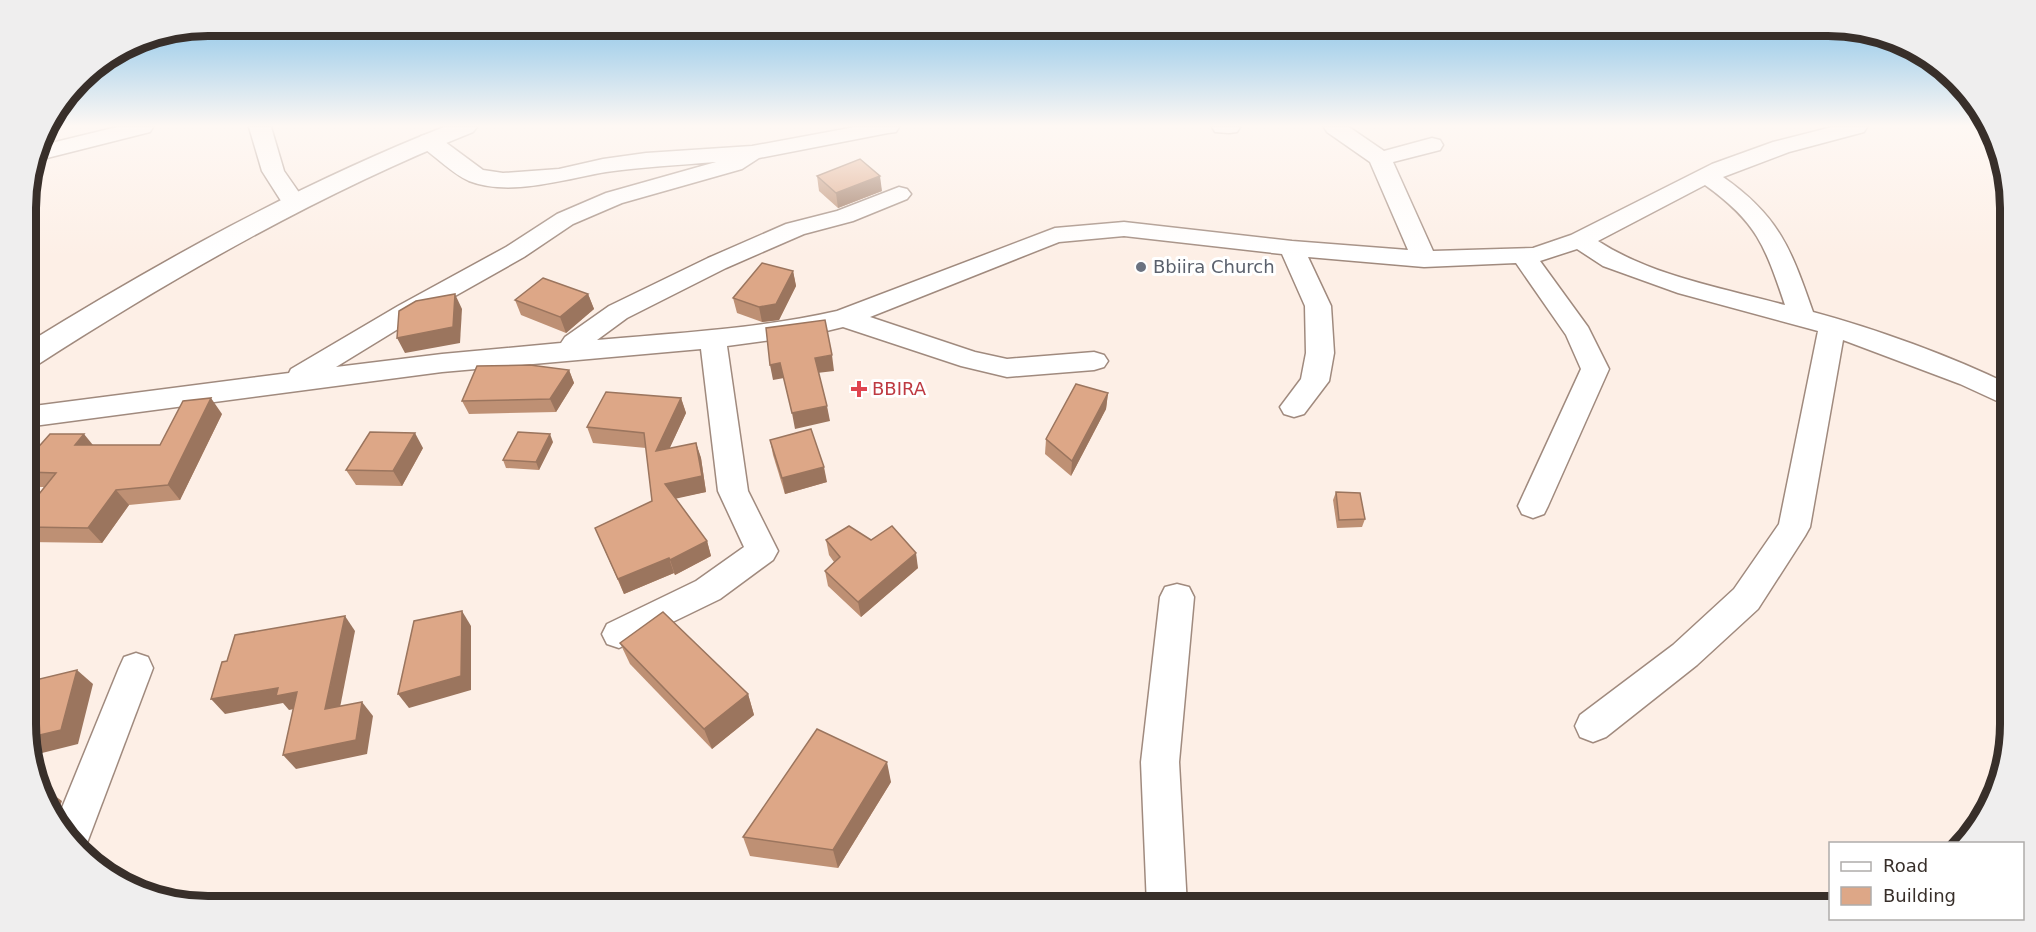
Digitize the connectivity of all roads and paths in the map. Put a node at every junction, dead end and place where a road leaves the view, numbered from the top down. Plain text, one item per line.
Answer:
1 (273, 170) edge
2 (366, 170) edge
3 (469, 170) edge
4 (589, 170) edge
5 (711, 170) edge
6 (1385, 170) edge
7 (1719, 170) edge
8 (1707, 176) junction
9 (899, 194) dead end
10 (295, 204) junction
11 (1580, 240) junction
12 (1292, 248) junction
13 (1523, 256) junction
14 (1424, 259) junction
15 (844, 318) junction
16 (1802, 318) junction
17 (1832, 326) junction
18 (713, 339) junction
19 (571, 350) junction
20 (36, 352) edge
21 (1094, 361) dead end
22 (288, 384) junction
23 (2000, 392) edge
24 (1294, 407) dead end
25 (36, 416) edge
26 (1533, 506) dead end
27 (1177, 597) dead end
28 (619, 634) dead end
29 (136, 668) dead end
30 (1593, 726) dead end
31 (73, 830) edge
32 (1167, 896) edge

1 - 10 street
2 - 10 main road
3 - 4 street
5 - 22 street
6 - 14 street
7 - 8 street
8 - 11 street
8 - 16 street
9 - 19 street
10 - 20 main road
11 - 13 street
11 - 16 street
12 - 14 street
12 - 15 street
12 - 24 street
13 - 14 street
13 - 26 street
15 - 18 street
15 - 21 street
16 - 17 street
17 - 23 street
17 - 30 street
18 - 19 street
18 - 28 street
19 - 22 street
22 - 25 street
27 - 32 street
29 - 31 street

